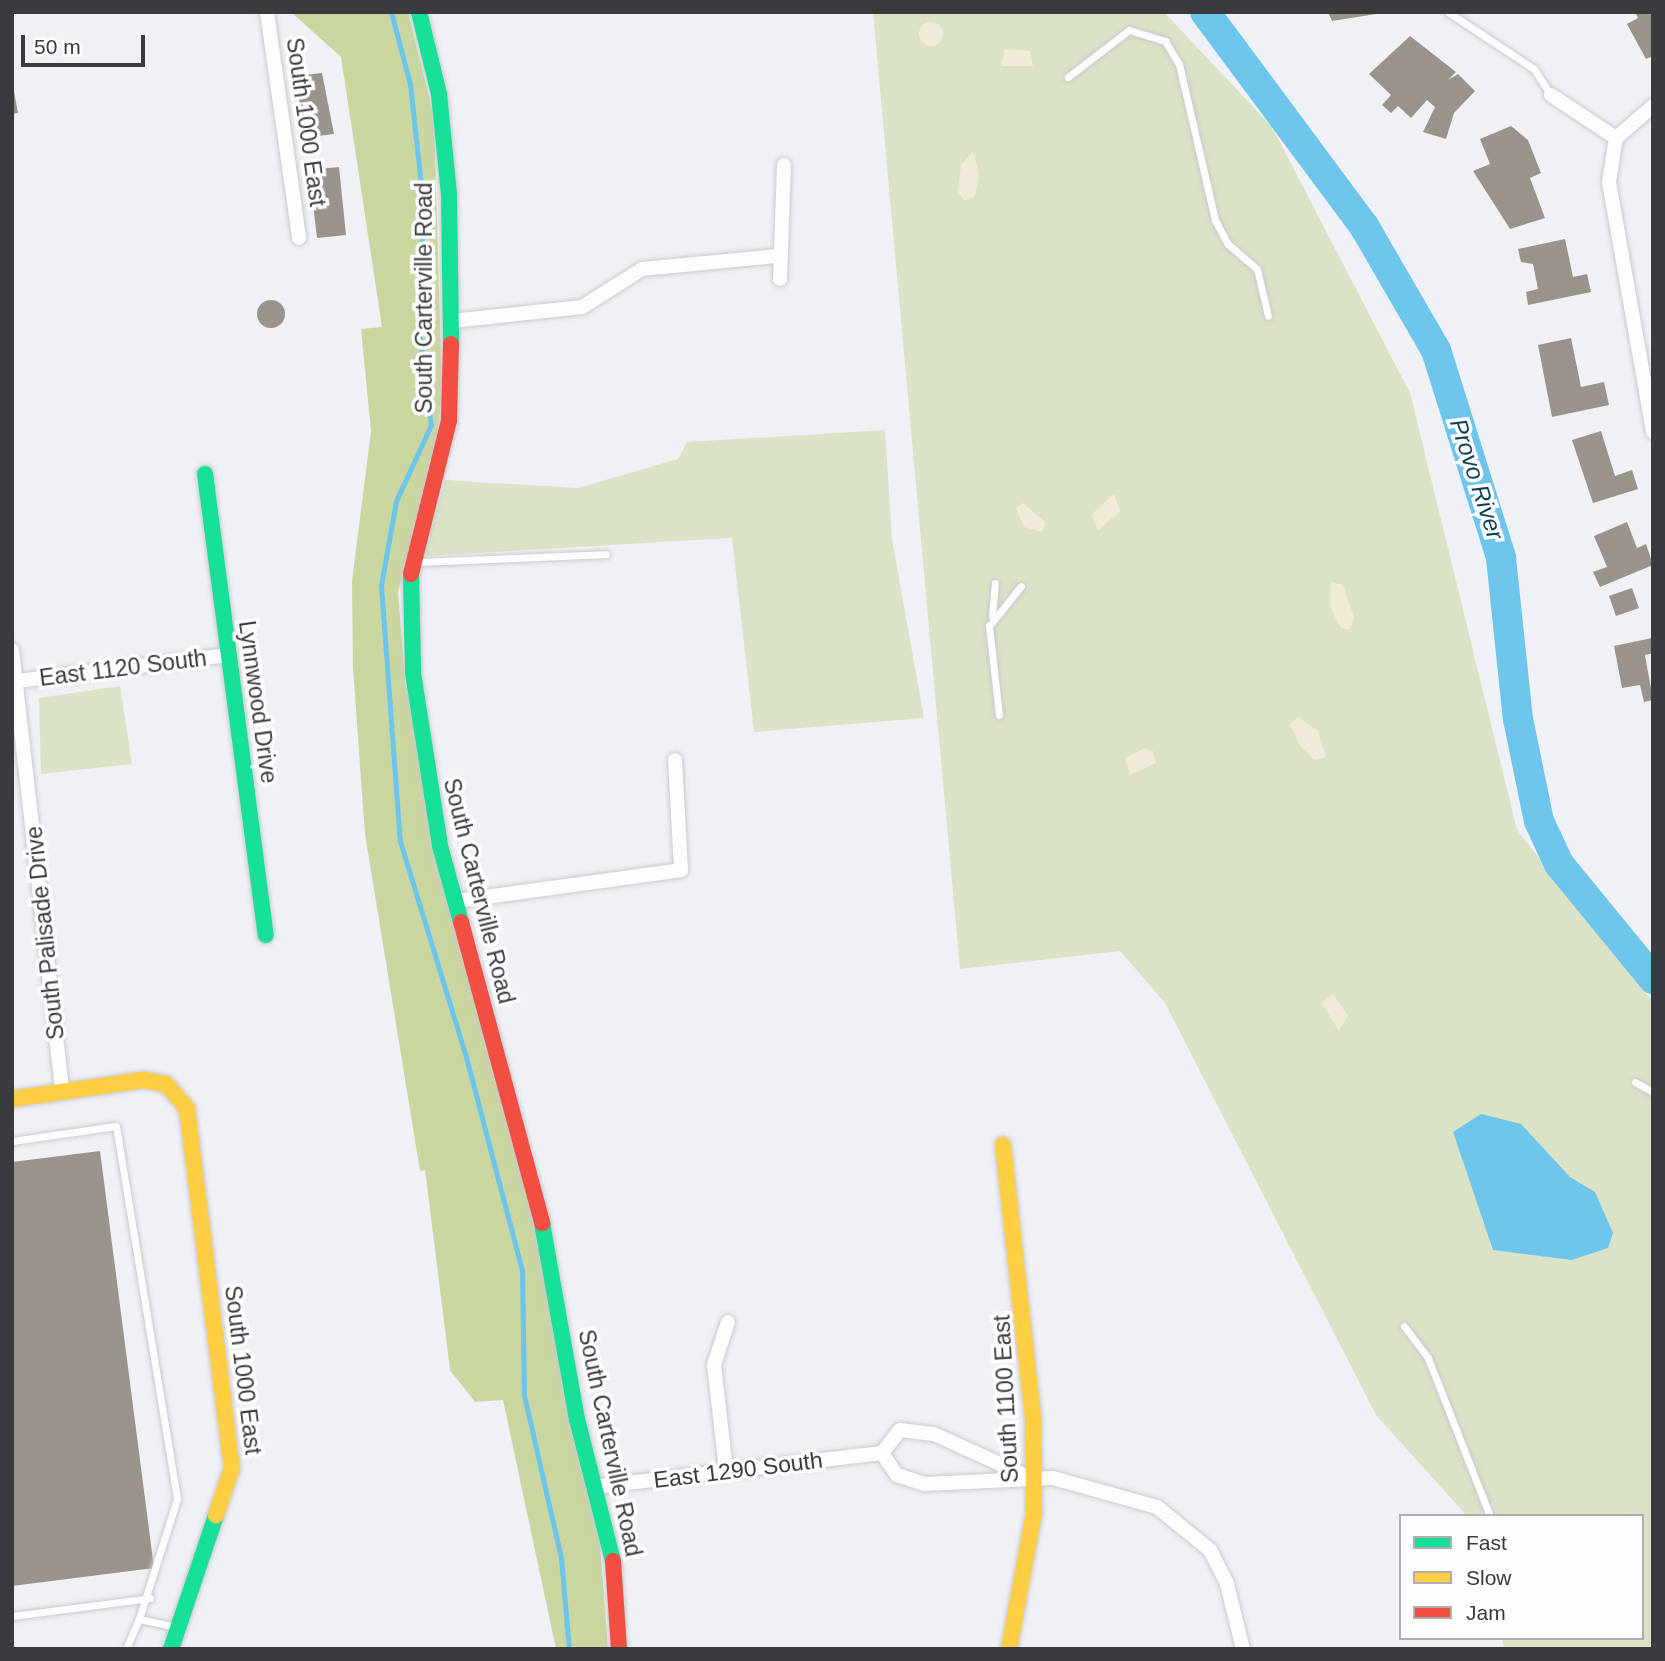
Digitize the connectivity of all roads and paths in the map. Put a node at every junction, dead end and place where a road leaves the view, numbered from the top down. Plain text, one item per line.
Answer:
1 (267, 12) edge
2 (419, 12) edge
3 (1448, 12) edge
4 (1068, 77) dead end
5 (1552, 94) joint
6 (1653, 106) edge
7 (1616, 138) junction
8 (784, 165) dead end
9 (299, 238) dead end
10 (778, 256) junction
11 (780, 279) dead end
12 (1268, 316) dead end
13 (452, 321) junction
14 (1648, 380) edge
15 (1653, 432) edge
16 (205, 474) dead end
17 (606, 554) dead end
18 (412, 562) junction
19 (995, 583) dead end
20 (1021, 586) dead end
21 (992, 616) junction
22 (12, 650) edge
23 (229, 656) junction
24 (17, 681) junction
25 (999, 715) dead end
26 (675, 760) dead end
27 (456, 901) junction
28 (267, 935) dead end
29 (1634, 1082) dead end
30 (62, 1091) junction
31 (1653, 1092) edge
32 (12, 1098) edge
33 (12, 1141) edge
34 (1003, 1145) dead end
35 (728, 1322) dead end
36 (1404, 1326) dead end
37 (883, 1453) junction
38 (726, 1471) junction
39 (1033, 1479) junction
40 (593, 1487) junction
41 (1489, 1514) edge
42 (150, 1598) junction
43 (12, 1616) edge
44 (139, 1619) junction
45 (177, 1627) junction
46 (127, 1649) edge
47 (171, 1649) edge
48 (619, 1649) edge
49 (1009, 1649) edge
50 (1243, 1649) edge

1 - 9 street, South 1000 East
2 - 13 street, South Carterville Road
3 - 5 lane
4 - 12 lane
5 - 7 street
6 - 7 street
7 - 14 street
8 - 10 street
10 - 11 street
10 - 13 street
13 - 18 street, South Carterville Road
14 - 15 street
16 - 23 street, Lynnwood Drive
17 - 18 lane
18 - 27 street, South Carterville Road
19 - 21 lane
20 - 21 lane
21 - 25 lane
22 - 24 street, South Palisade Drive
23 - 24 street, East 1120 South
23 - 28 street, Lynnwood Drive
24 - 30 street, South Palisade Drive
26 - 27 street
27 - 40 street, South Carterville Road
29 - 31 lane
30 - 32 street
30 - 45 street, South 1000 East
33 - 42 lane
34 - 39 street, South 1100 East
35 - 38 street
36 - 41 lane
37 - 38 street, East 1290 South
37 - 39 street
37 - 39 street
38 - 40 street, East 1290 South
39 - 49 street, South 1100 East
39 - 50 street
40 - 48 street, South Carterville Road
42 - 43 lane
42 - 44 lane
44 - 45 lane
44 - 46 lane
45 - 47 street, South 1000 East

